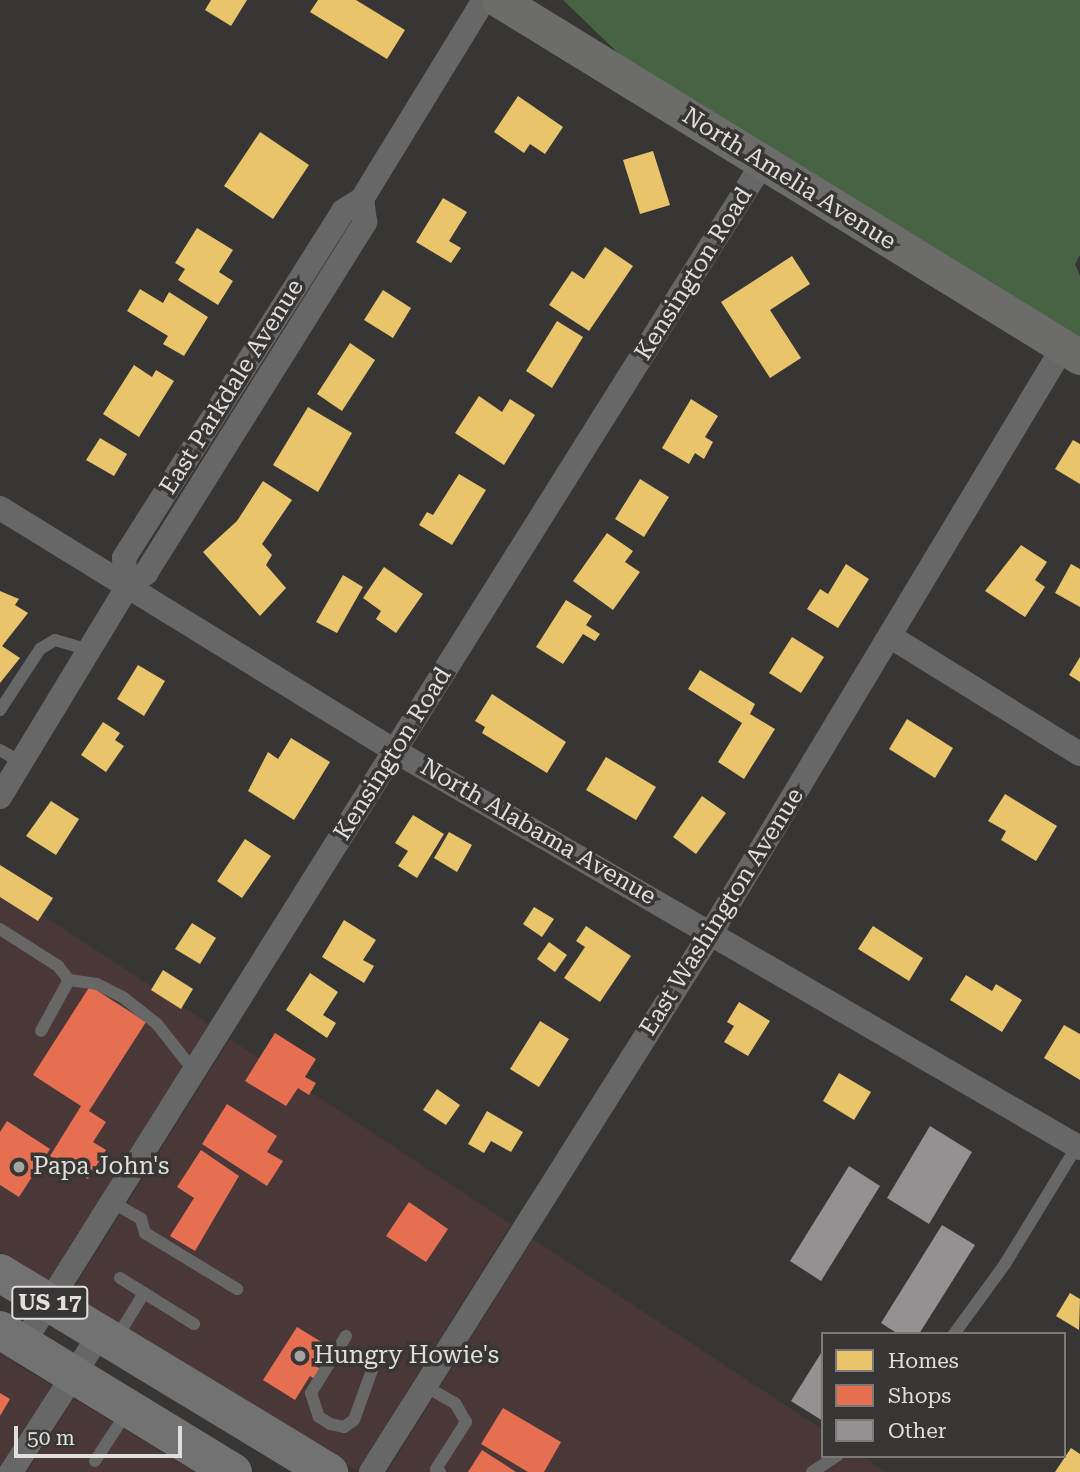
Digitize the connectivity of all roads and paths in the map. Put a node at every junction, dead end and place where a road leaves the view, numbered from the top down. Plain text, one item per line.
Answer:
1 (484, 0) edge
2 (499, 0) edge
3 (762, 164) junction
4 (1072, 352) edge
5 (0, 508) edge
6 (127, 587) junction
7 (891, 637) junction
8 (89, 650) junction
9 (0, 710) edge
10 (395, 751) junction
11 (1080, 754) edge
12 (10, 756) edge
13 (0, 797) edge
14 (0, 929) edge
15 (712, 931) junction
16 (69, 979) junction
17 (41, 1031) dead end
18 (194, 1071) junction
19 (1078, 1147) edge
20 (113, 1202) junction
21 (0, 1273) edge
22 (120, 1278) dead end
23 (237, 1289) dead end
24 (144, 1293) junction
25 (49, 1303) junction
26 (194, 1324) dead end
27 (955, 1332) edge
28 (346, 1336) dead end
29 (12, 1338) edge
30 (107, 1338) junction
31 (377, 1356) dead end
32 (74, 1375) junction
33 (425, 1386) junction
34 (130, 1409) junction
35 (834, 1458) edge
36 (95, 1461) dead end
37 (11, 1472) edge
38 (233, 1472) edge
39 (329, 1472) edge
40 (371, 1472) edge
41 (440, 1472) edge
42 (812, 1472) edge

1 - 6 street, East Parkdale Avenue
2 - 3 main road, North Amelia Avenue
3 - 4 main road, North Amelia Avenue
3 - 10 street, Kensington Road
4 - 7 street, East Washington Avenue
5 - 6 street, North Alabama Avenue
6 - 8 street
6 - 10 street, North Alabama Avenue
7 - 11 street
7 - 15 street, East Washington Avenue
8 - 9 lane
8 - 12 street
10 - 15 street, North Alabama Avenue
10 - 18 street, Kensington Road
12 - 13 street
14 - 16 lane
15 - 19 street, North Alabama Avenue
15 - 33 street, East Washington Avenue
16 - 17 lane
16 - 18 lane
18 - 20 street, Kensington Road
19 - 27 lane
20 - 23 lane
20 - 25 street, Kensington Road
21 - 25 main road, US 17
22 - 24 lane
24 - 26 lane
24 - 30 lane
25 - 29 street, Kensington Road
25 - 30 main road, US 17
28 - 31 lane
29 - 32 main road, US 17
30 - 32 street
30 - 39 main road, US 17
32 - 34 main road, US 17
32 - 37 street
33 - 40 street, East Washington Avenue
33 - 41 lane
34 - 36 lane
34 - 38 main road, US 17
35 - 42 lane

